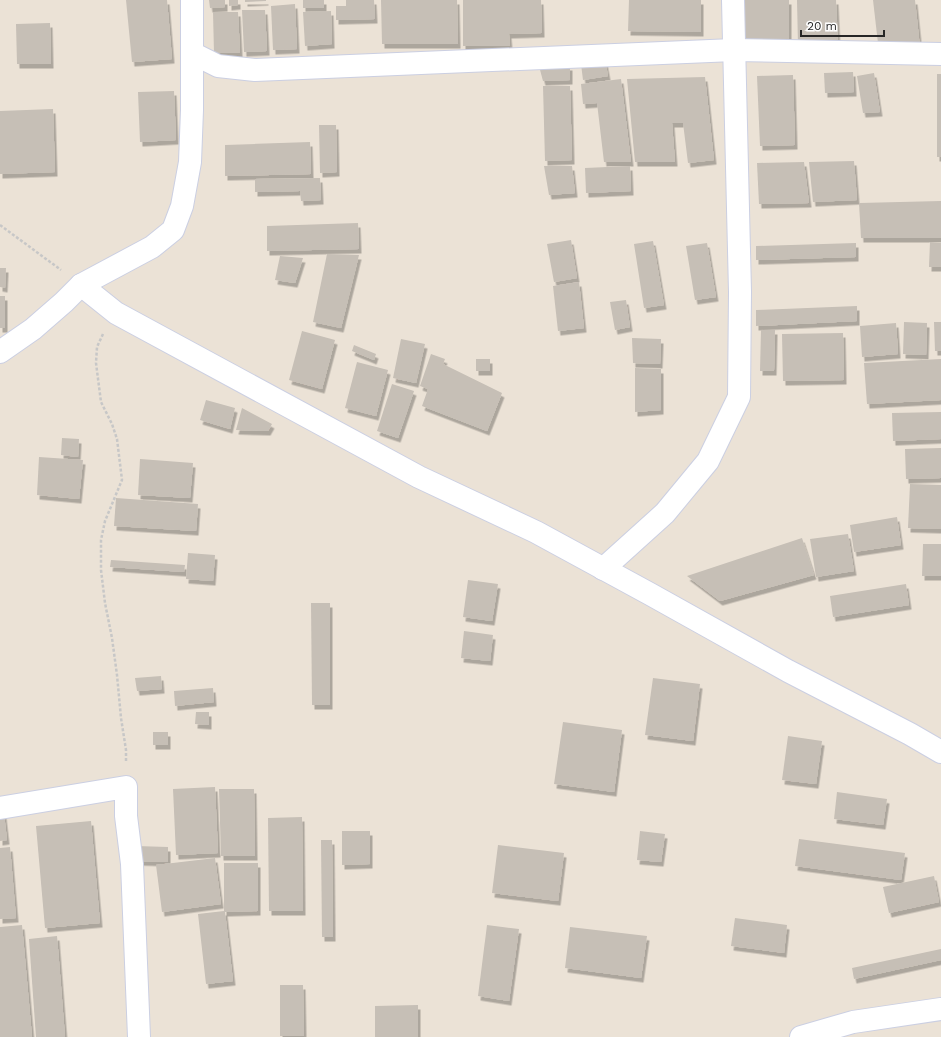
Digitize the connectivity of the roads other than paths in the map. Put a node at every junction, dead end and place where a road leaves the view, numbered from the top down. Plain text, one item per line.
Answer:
1 (192, 0) edge
2 (733, 0) edge
3 (734, 50) junction
4 (192, 53) junction
5 (941, 54) edge
6 (81, 285) junction
7 (0, 352) edge
8 (603, 569) junction
9 (941, 752) edge
10 (0, 808) edge
11 (941, 1009) edge
12 (140, 1037) edge
13 (801, 1037) edge

1 - 4 street
2 - 3 street
3 - 4 street
3 - 5 street
3 - 8 street
4 - 6 street
6 - 7 street
6 - 8 street
8 - 9 street
10 - 12 street
11 - 13 street

